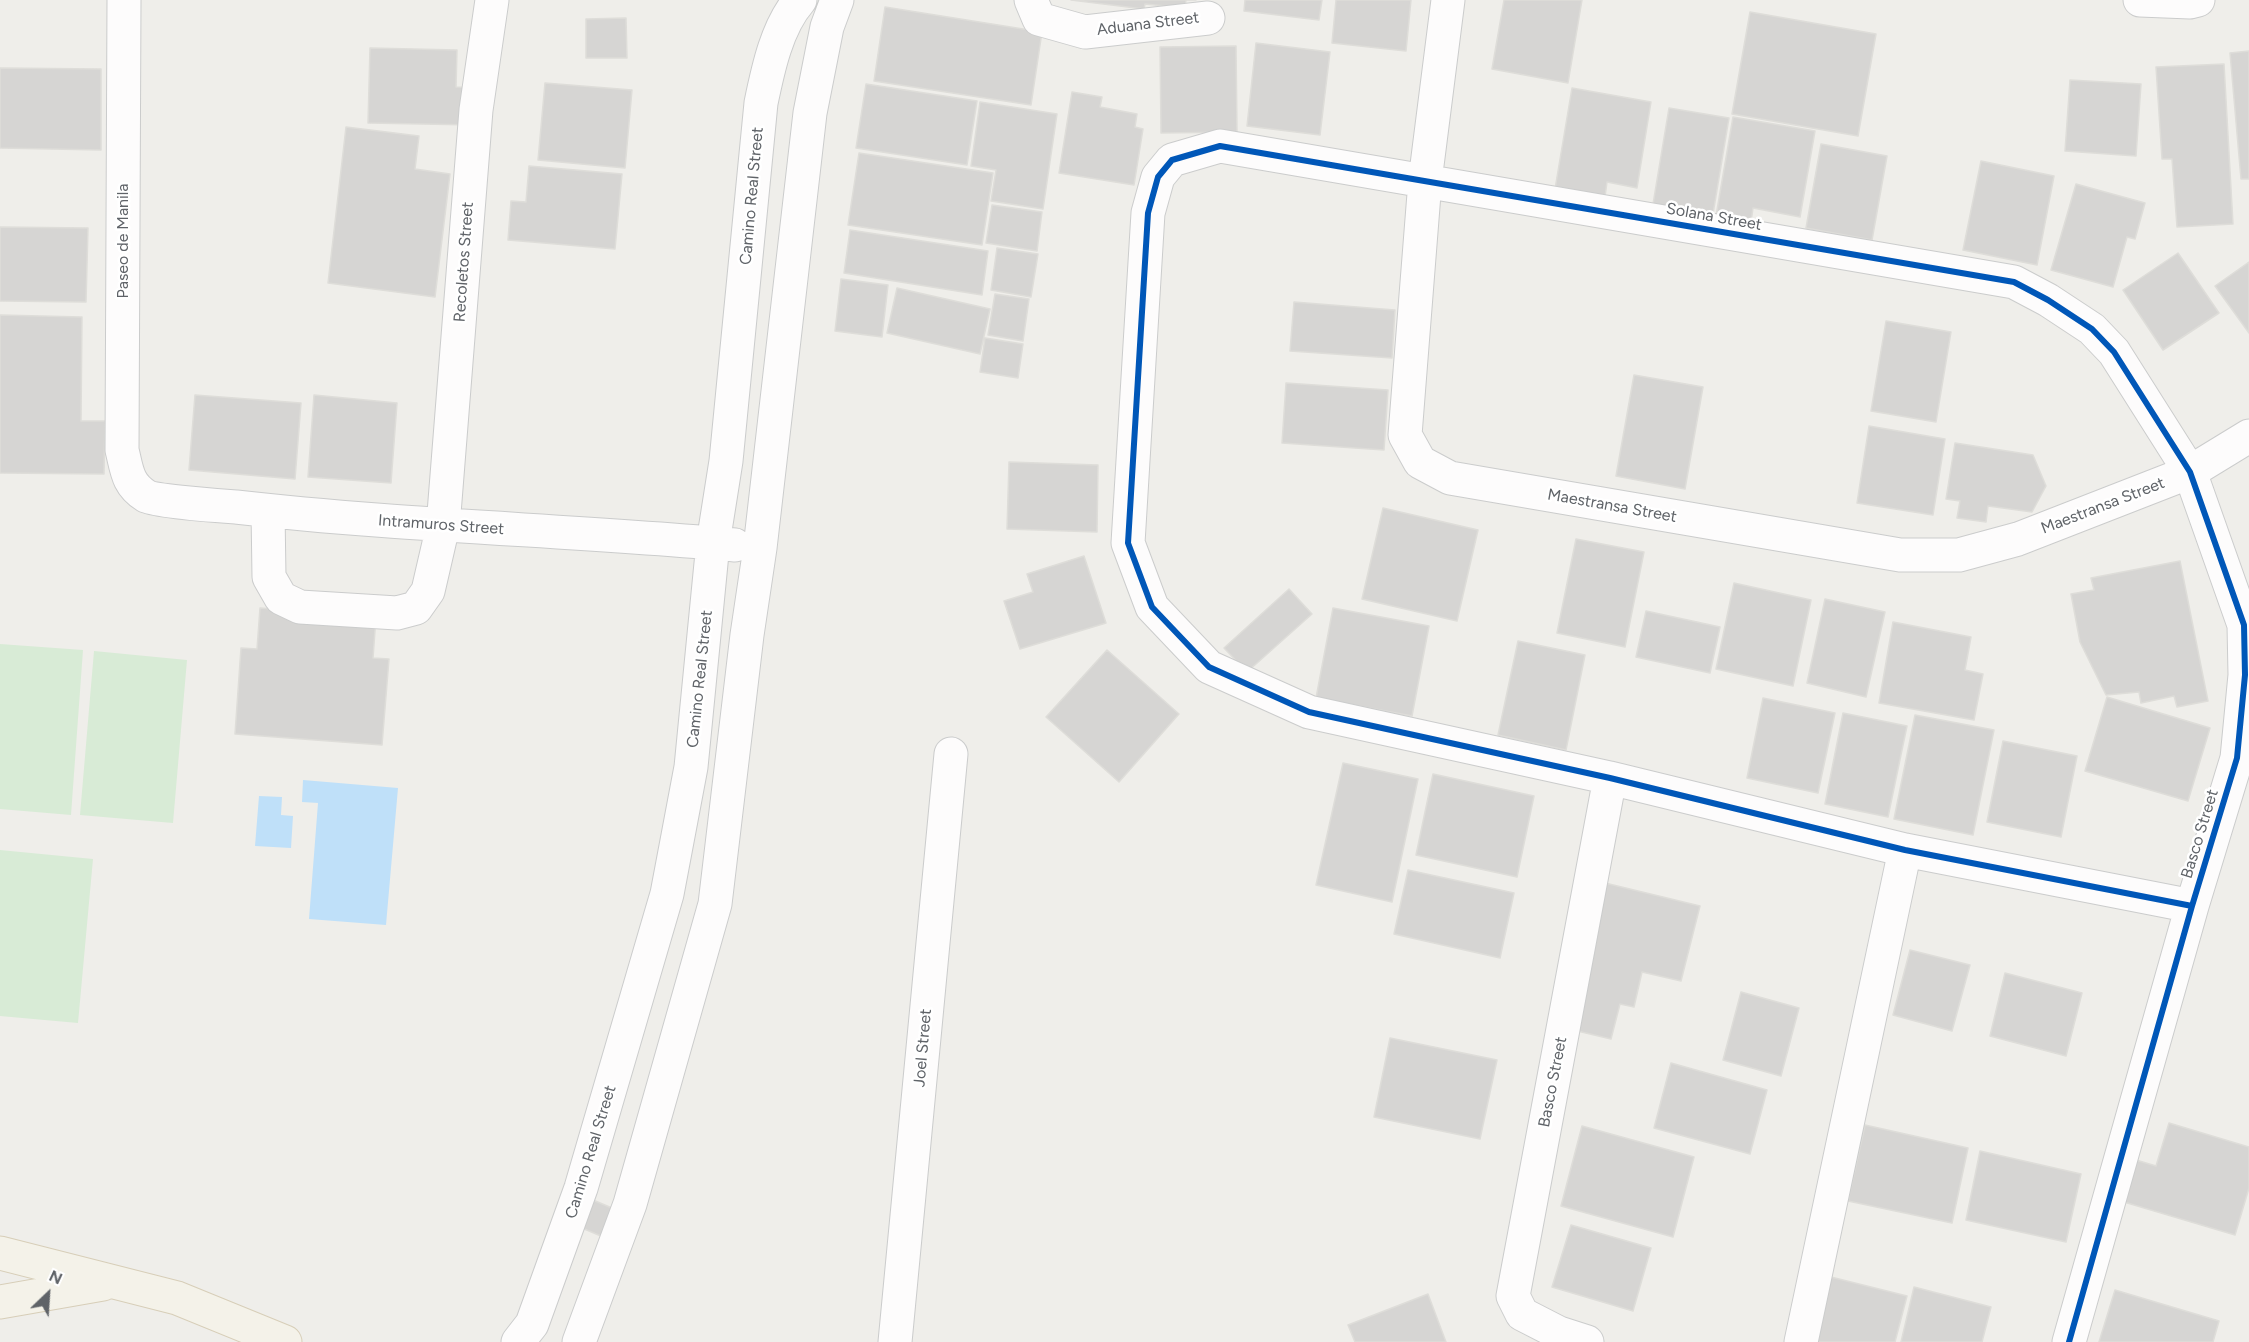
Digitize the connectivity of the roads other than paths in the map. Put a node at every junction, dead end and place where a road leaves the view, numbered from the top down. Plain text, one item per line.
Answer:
1 (124, 0) edge
2 (492, 0) edge
3 (800, 0) edge
4 (837, 0) edge
5 (1031, 0) edge
6 (1448, 0) edge
7 (2140, 0) edge
8 (2198, 0) edge
9 (1208, 18) dead end
10 (1425, 181) junction
11 (2249, 436) edge
12 (2190, 472) junction
13 (129, 481) joint
14 (268, 511) junction
15 (443, 526) junction
16 (713, 543) junction
17 (760, 548) junction
18 (951, 754) dead end
19 (1610, 778) junction
20 (1905, 850) junction
21 (670, 878) junction
22 (717, 890) junction
23 (2192, 906) junction
24 (0, 1253) edge
25 (117, 1282) junction
26 (0, 1302) edge
27 (285, 1342) edge
28 (518, 1342) edge
29 (579, 1342) edge
30 (895, 1342) edge
31 (1587, 1342) edge
32 (1801, 1342) edge
33 (2069, 1342) edge

1 - 13 street, Paseo de Manila
2 - 15 street, Recoletos Street
3 - 16 street, Camino Real Street
4 - 17 street
5 - 9 street, Aduana Street
6 - 10 street, Maestransa Street
7 - 8 street
10 - 12 street, Solana Street
10 - 12 street, Maestransa Street
10 - 19 street, Solana Street
11 - 12 street, Maestransa Street
12 - 23 street, Basco Street
13 - 14 street, Intramuros Street
14 - 15 street, Intramuros Street
14 - 15 street, Recoletos Street
15 - 16 street, Intramuros Street
16 - 17 street, Intramuros Street
16 - 21 street, Camino Real Street
17 - 22 street
18 - 30 street, Joel Street
19 - 20 street
19 - 31 street, Basco Street
20 - 23 street
20 - 32 street
21 - 22 street
21 - 28 street, Camino Real Street
22 - 29 street
23 - 33 street, Basco Street
24 - 25 main road
25 - 26 main road
25 - 27 main road

